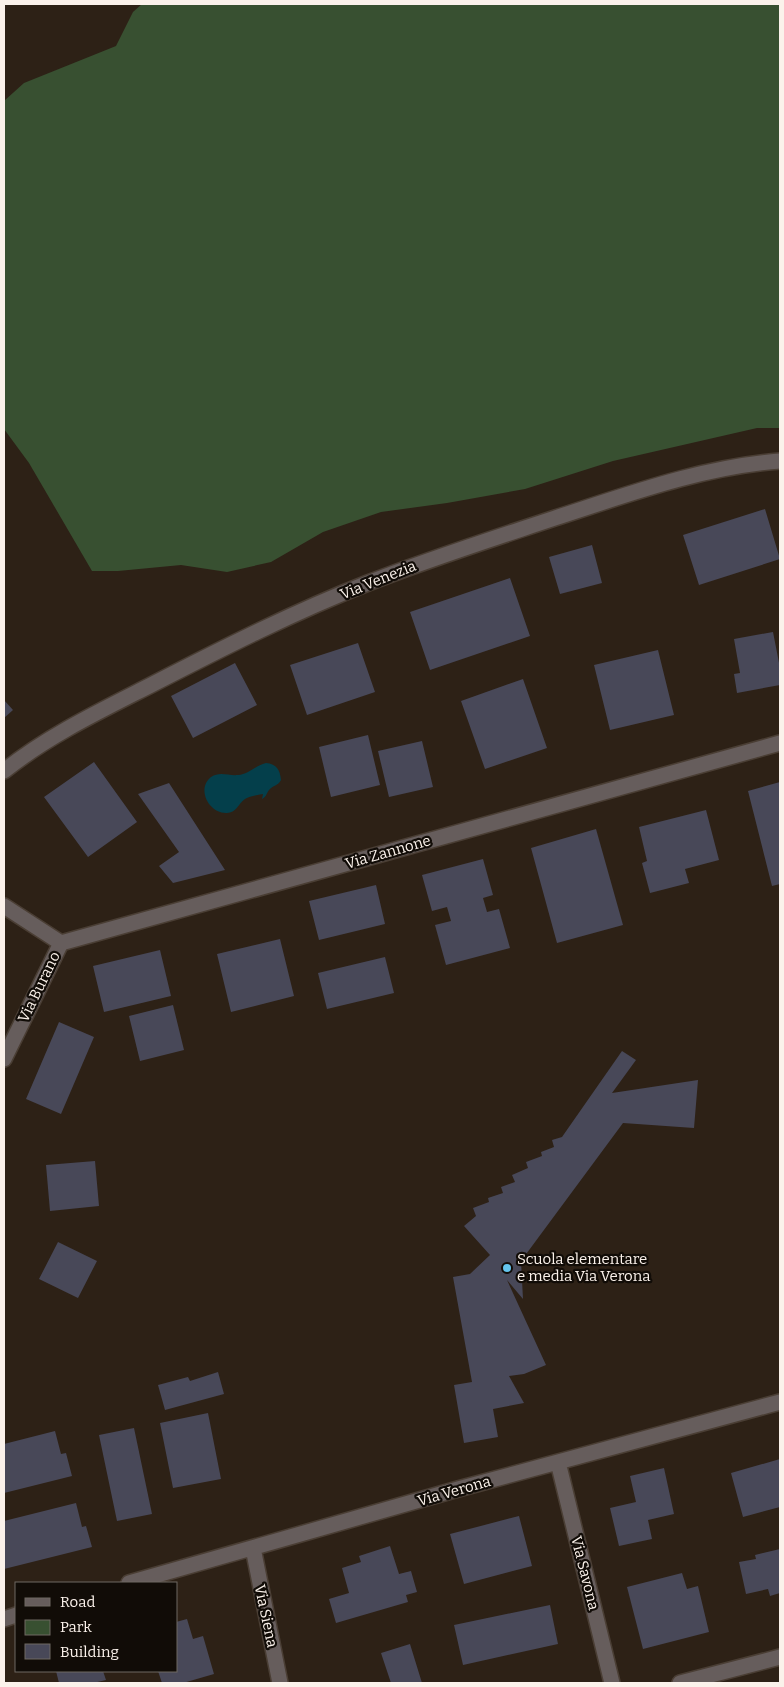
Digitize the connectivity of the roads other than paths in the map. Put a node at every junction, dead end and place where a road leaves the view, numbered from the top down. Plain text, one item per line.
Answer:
1 (780, 461) edge
2 (780, 744) edge
3 (4, 771) edge
4 (4, 906) edge
5 (61, 943) junction
6 (4, 1058) edge
7 (780, 1402) edge
8 (558, 1462) junction
9 (252, 1548) junction
10 (133, 1582) edge
11 (780, 1657) edge
12 (280, 1683) edge
13 (612, 1683) edge
14 (680, 1683) edge

1 - 3 street, Via Venezia
2 - 5 street, Via Zannone
4 - 5 street
5 - 6 street, Via Burano
7 - 8 street, Via Verona
8 - 9 street, Via Verona
8 - 13 street, Via Savona
9 - 10 street, Via Verona
9 - 12 street, Via Siena
11 - 14 street

